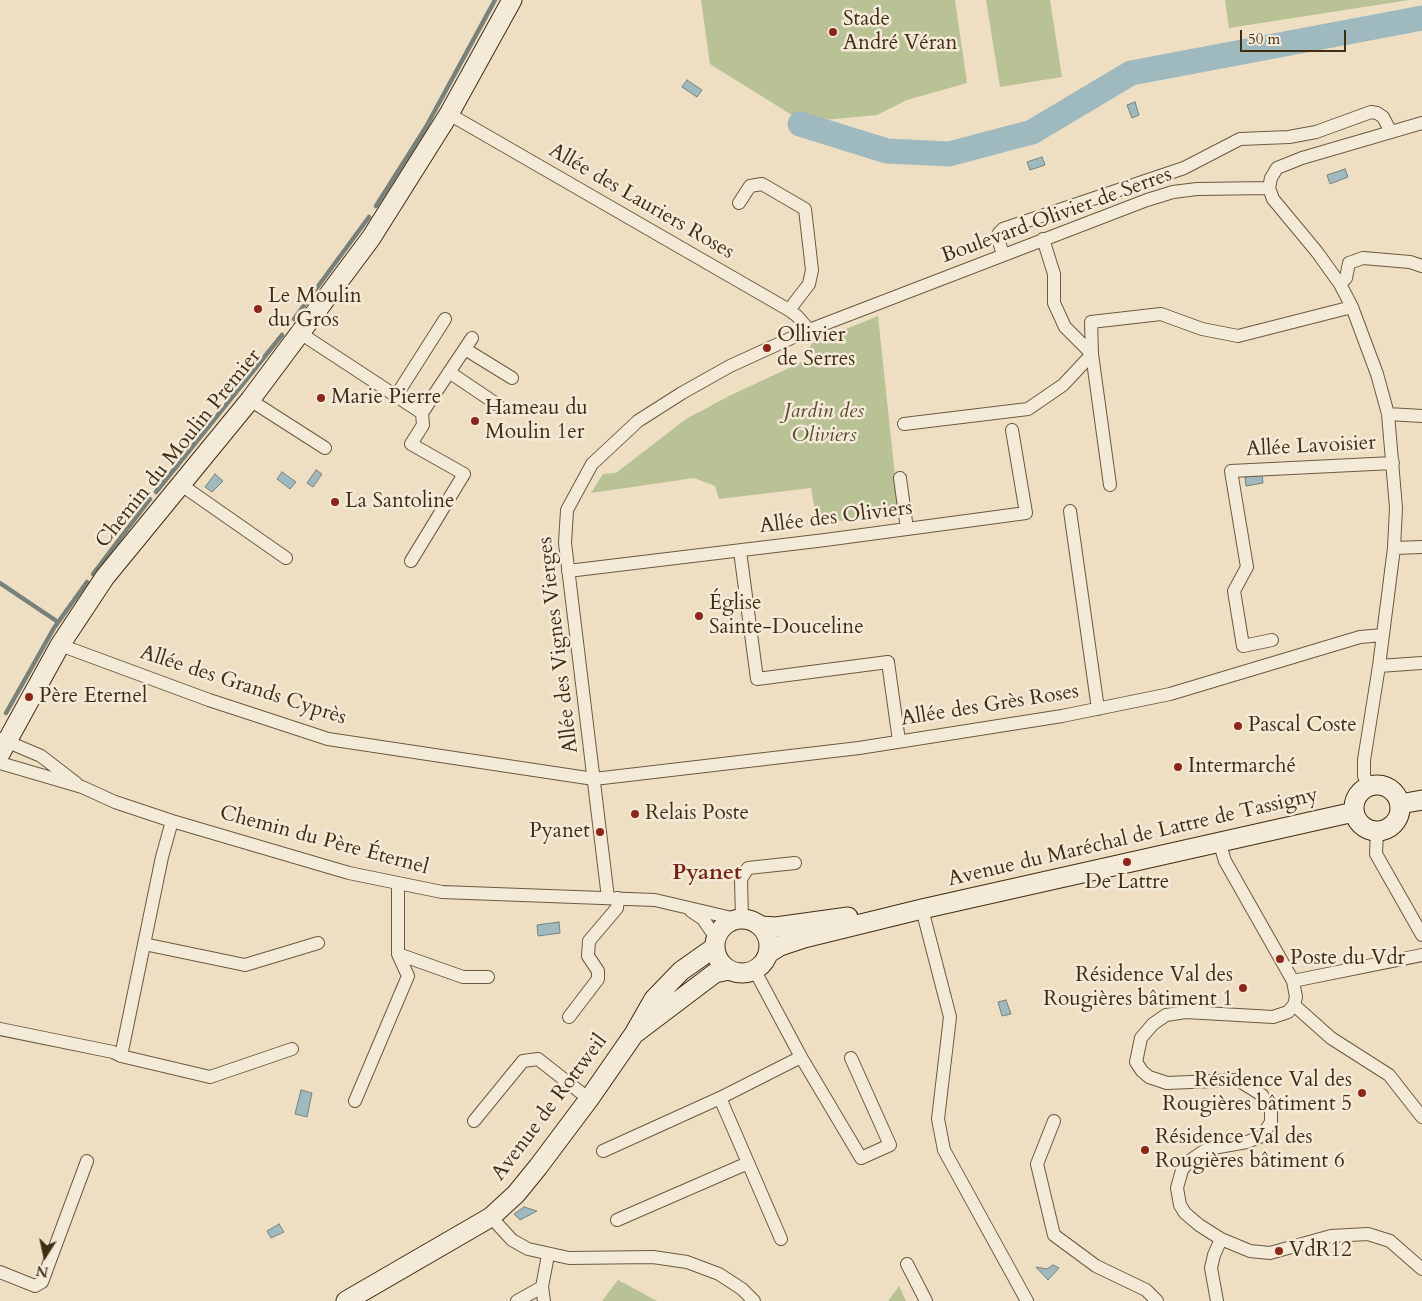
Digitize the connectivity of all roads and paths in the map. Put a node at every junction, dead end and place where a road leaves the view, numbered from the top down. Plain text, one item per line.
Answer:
1 (512, 0) edge
2 (448, 114) junction
3 (1422, 123) edge
4 (1391, 132) junction
5 (1269, 188) junction
6 (739, 203) dead end
7 (1044, 239) junction
8 (1003, 254) junction
9 (1422, 266) edge
10 (1340, 284) junction
11 (886, 299) joint
12 (1352, 306) junction
13 (789, 310) junction
14 (445, 319) dead end
15 (809, 330) junction
16 (300, 333) junction
17 (1092, 354) junction
18 (449, 372) junction
19 (512, 378) dead end
20 (396, 396) junction
21 (250, 400) junction
22 (498, 405) dead end
23 (422, 413) junction
24 (1388, 414) junction
25 (1422, 416) edge
26 (904, 424) dead end
27 (1012, 430) dead end
28 (325, 448) dead end
29 (1393, 463) junction
30 (900, 478) dead end
31 (180, 484) junction
32 (1110, 485) dead end
33 (1070, 511) dead end
34 (907, 529) junction
35 (1422, 547) edge
36 (1394, 548) junction
37 (740, 551) junction
38 (286, 558) dead end
39 (411, 561) dead end
40 (568, 571) junction
41 (1383, 636) junction
42 (1272, 640) dead end
43 (60, 645) junction
44 (1422, 664) edge
45 (1379, 666) junction
46 (1098, 709) junction
47 (898, 741) junction
48 (2, 744) edge
49 (0, 764) edge
50 (594, 779) junction
51 (1369, 786) junction
52 (82, 787) junction
53 (1422, 800) edge
54 (1400, 804) junction
55 (1354, 812) junction
56 (172, 821) junction
57 (1377, 831) junction
58 (1219, 841) junction
59 (794, 863) dead end
60 (398, 883) junction
61 (613, 898) junction
62 (682, 906) junction
63 (922, 909) junction
64 (739, 919) junction
65 (761, 926) junction
66 (1422, 935) edge
67 (715, 942) junction
68 (318, 943) dead end
69 (144, 944) junction
70 (769, 953) junction
71 (398, 954) junction
72 (1422, 955) edge
73 (729, 970) junction
74 (755, 971) junction
75 (488, 977) dead end
76 (1293, 981) junction
77 (1294, 1005) junction
78 (569, 1017) dead end
79 (0, 1029) edge
80 (634, 1034) junction
81 (292, 1050) dead end
82 (121, 1056) junction
83 (801, 1057) junction
84 (851, 1058) dead end
85 (720, 1098) junction
86 (589, 1099) junction
87 (355, 1101) dead end
88 (1422, 1117) edge
89 (474, 1121) dead end
90 (1054, 1121) dead end
91 (603, 1151) dead end
92 (86, 1161) dead end
93 (748, 1163) junction
94 (491, 1217) junction
95 (617, 1220) dead end
96 (781, 1239) dead end
97 (1221, 1239) junction
98 (548, 1255) junction
99 (907, 1264) dead end
100 (1422, 1268) edge
101 (0, 1272) edge
102 (542, 1286) junction
103 (346, 1301) edge
104 (517, 1301) edge
105 (544, 1301) edge
106 (754, 1301) edge
107 (926, 1301) edge
108 (1027, 1301) edge
109 (1157, 1301) edge
110 (1217, 1301) edge

1 - 2 main road, Chemin du Moulin Premier
2 - 13 street, Allée des Lauriers Roses
2 - 16 main road, Chemin du Moulin Premier
3 - 4 street
4 - 5 street
4 - 8 street
5 - 7 street, Boulevard Olivier de Serres
5 - 10 street
6 - 13 street
7 - 8 street, Boulevard Olivier de Serres
7 - 17 street
8 - 11 street, Boulevard Olivier de Serres
9 - 10 street
10 - 12 street
11 - 15 street, Allée des Vignes Vierges
12 - 17 street
12 - 24 street
13 - 15 street, Allée des Lauriers Roses
14 - 20 street
15 - 40 street, Allée des Vignes Vierges
16 - 20 street
16 - 21 main road, Chemin du Moulin Premier
17 - 26 street
17 - 32 street
18 - 19 street
18 - 22 street
18 - 23 street
20 - 23 street
21 - 28 street
21 - 31 main road, Chemin du Moulin Premier
23 - 39 street
24 - 25 street
24 - 29 street
27 - 34 street, Allée des Oliviers
29 - 36 street
29 - 42 street, Allée Lavoisier
30 - 34 street
31 - 38 street
31 - 43 main road, Chemin du Moulin Premier
33 - 46 street
34 - 37 street, Allée des Oliviers
35 - 36 street
36 - 41 street
37 - 40 street, Allée des Oliviers
37 - 47 street
40 - 50 street, Allée des Vignes Vierges
41 - 45 street
41 - 46 street, Allée des Grès Roses
43 - 48 main road, Chemin du Moulin Premier
43 - 50 street, Allée des Grands Cyprès
44 - 45 street
45 - 51 street
46 - 47 street, Allée des Grès Roses
47 - 50 street, Allée des Grès Roses
48 - 52 street, Chemin du Père Éternel
49 - 52 street, Chemin du Père Éternel
50 - 61 street, Allée des Vignes Vierges
51 - 54 main road
51 - 55 main road
52 - 56 street, Chemin du Père Éternel
53 - 54 main road
54 - 57 main road
55 - 57 main road
55 - 58 main road, Avenue du Maréchal de Lattre de Tassigny
56 - 60 street, Chemin du Père Éternel
56 - 69 street
57 - 66 street
58 - 63 main road, Avenue du Maréchal de Lattre de Tassigny
58 - 76 street
59 - 64 street
60 - 61 street, Chemin du Père Éternel
60 - 71 street
61 - 62 street, Chemin du Père Éternel
61 - 78 street
62 - 64 street, Chemin du Père Éternel
62 - 67 street, Chemin du Père Éternel
63 - 65 main road
63 - 70 main road
63 - 108 street
64 - 65 main road
64 - 67 main road
65 - 70 main road
67 - 73 main road
67 - 80 main road, Avenue de Rottweil
68 - 69 street
69 - 82 street
70 - 74 main road
71 - 75 street
71 - 87 street
72 - 76 street
73 - 74 main road
73 - 80 main road, Avenue de Rottweil
74 - 83 street
76 - 77 street
77 - 88 street
77 - 97 street
79 - 82 street
80 - 86 main road, Avenue de Rottweil
81 - 82 street
83 - 84 street
83 - 85 street
85 - 91 street
85 - 93 street
86 - 89 street
86 - 94 main road, Avenue de Rottweil
90 - 109 street
92 - 101 street
93 - 95 street
93 - 96 street
94 - 98 street
94 - 103 main road, Avenue de Rottweil
97 - 100 street
97 - 110 street
98 - 102 street
98 - 106 street
99 - 107 street
102 - 104 street
102 - 105 street

